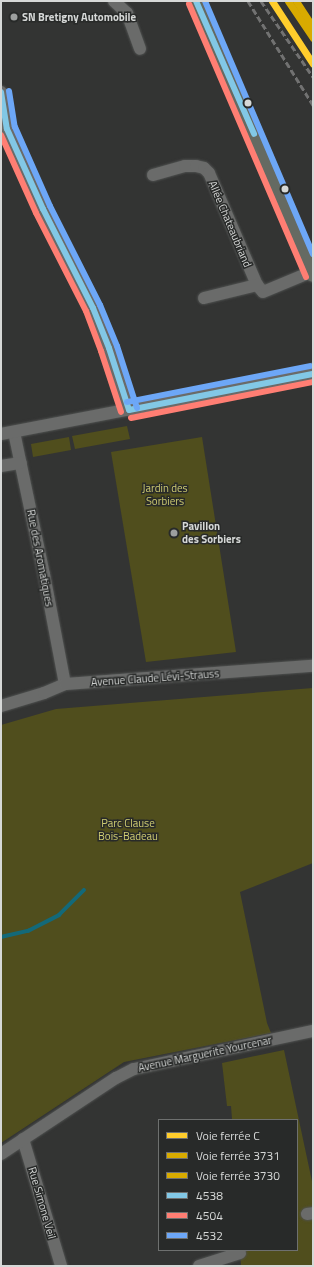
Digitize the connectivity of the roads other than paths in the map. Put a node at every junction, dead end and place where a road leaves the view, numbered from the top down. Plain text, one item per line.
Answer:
1 (114, 1) edge
2 (196, 1) edge
3 (140, 49) dead end
4 (1, 92) edge
5 (4, 130) edge
6 (152, 175) dead end
7 (312, 273) edge
8 (257, 285) junction
9 (204, 298) dead end
10 (313, 374) edge
11 (130, 410) junction
12 (14, 432) junction
13 (1, 434) edge
14 (21, 463) junction
15 (1, 466) edge
16 (313, 666) edge
17 (64, 684) junction
18 (1, 706) edge
19 (313, 1031) edge
20 (23, 1139) junction
21 (1, 1154) edge
22 (240, 1253) dead end
23 (61, 1266) edge
24 (199, 1266) edge

1 - 3 street
2 - 7 main road
4 - 5 street
5 - 11 street
6 - 8 street, Allée Chateaubriand
7 - 8 street
8 - 9 street
10 - 11 street
11 - 12 street
12 - 13 street
12 - 14 street, Rue des Aromatiques
14 - 15 street
14 - 17 street, Rue des Aromatiques
16 - 17 street, Avenue Claude Lévi-Strauss
17 - 18 street, Avenue Claude Lévi-Strauss
19 - 20 street, Avenue Marguerite Yourcenar
20 - 21 street, Avenue Marguerite Yourcenar
20 - 23 street, Rue Simone Veil
22 - 24 street

